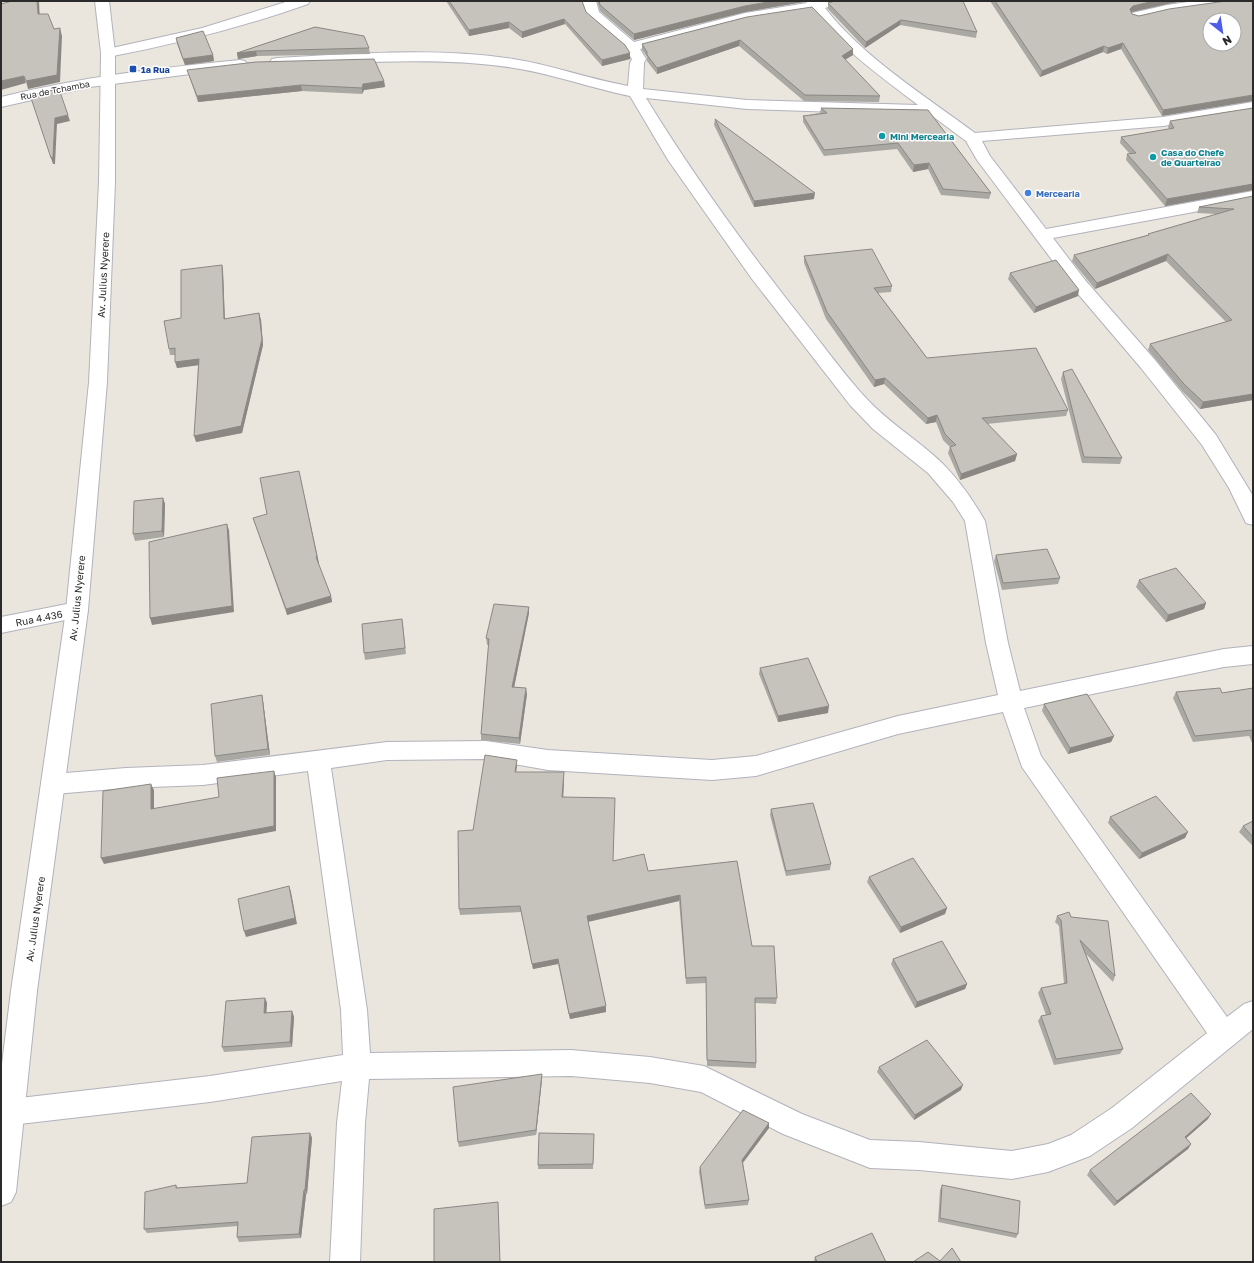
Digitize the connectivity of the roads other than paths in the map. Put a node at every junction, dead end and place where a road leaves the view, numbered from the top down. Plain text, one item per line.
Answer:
1 (102, 1) edge
2 (303, 1) edge
3 (589, 1) edge
4 (834, 1) edge
5 (1227, 1) edge
6 (814, 3) edge
7 (1137, 16) edge
8 (631, 46) junction
9 (108, 53) junction
10 (108, 80) junction
11 (634, 92) junction
12 (1, 102) edge
13 (1253, 107) edge
14 (933, 110) junction
15 (972, 138) junction
16 (1253, 196) edge
17 (1042, 235) junction
18 (1253, 518) edge
19 (77, 610) junction
20 (1, 625) edge
21 (1253, 655) edge
22 (1011, 702) junction
23 (318, 760) junction
24 (54, 784) junction
25 (1253, 1013) edge
26 (1224, 1035) junction
27 (357, 1066) junction
28 (11, 1112) junction
29 (1, 1192) edge
30 (345, 1262) edge

1 - 9 street, Av. Julius Nyerere
2 - 9 street
3 - 8 street
4 - 6 street
5 - 7 street
6 - 8 street
6 - 14 street
8 - 11 street
9 - 10 street, Av. Julius Nyerere
10 - 11 street, Rua de Tchamba
10 - 12 street, Rua de Tchamba
10 - 19 street, Av. Julius Nyerere
11 - 14 street, Rua de Tchamba
11 - 22 street
13 - 15 street
14 - 15 street
15 - 17 street
16 - 17 street
17 - 18 street
19 - 20 street, Rua 4.436
19 - 24 street, Av. Julius Nyerere
21 - 22 street
22 - 23 street
22 - 26 street
23 - 24 street
23 - 27 street
24 - 28 street, Av. Julius Nyerere
25 - 26 street
26 - 27 street
27 - 28 street
27 - 30 street
28 - 29 street, Av. Julius Nyerere

